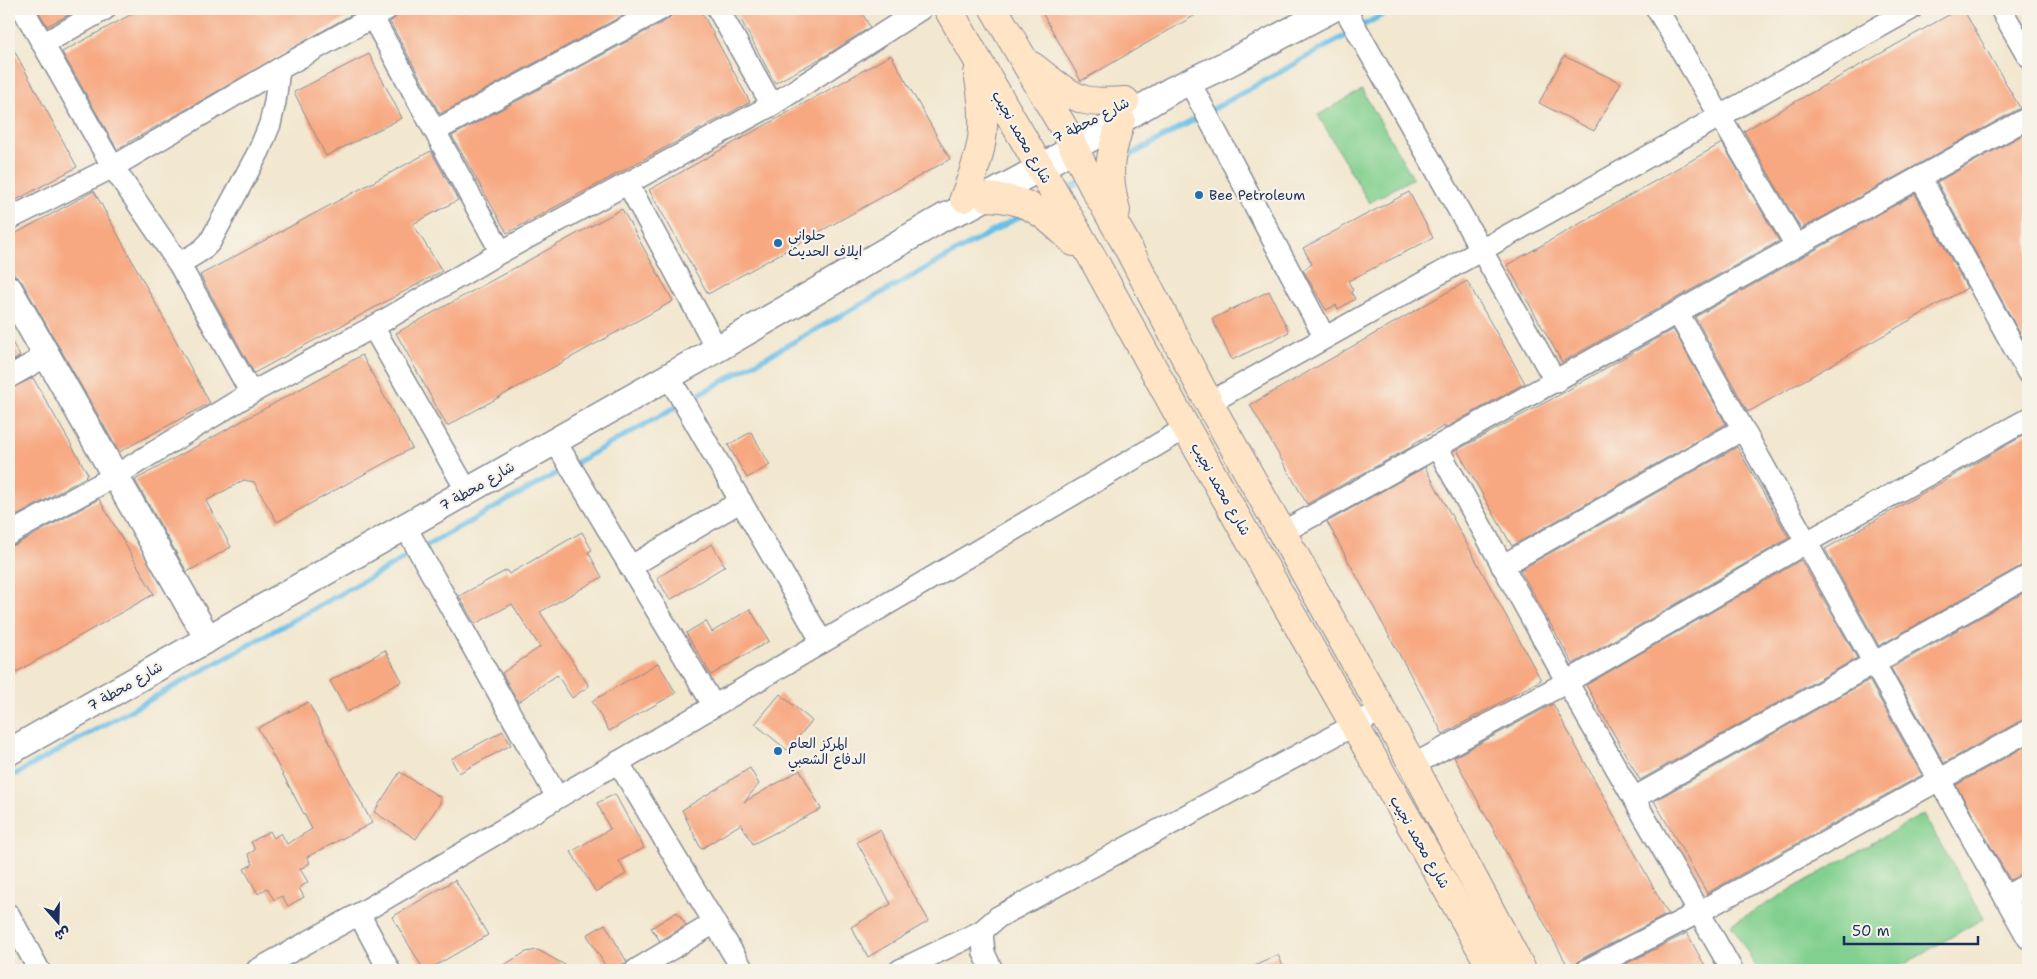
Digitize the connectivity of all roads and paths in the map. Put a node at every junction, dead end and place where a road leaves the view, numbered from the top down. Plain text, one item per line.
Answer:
1 (23, 9) edge
2 (105, 9) edge
3 (661, 9) edge
4 (718, 9) edge
5 (921, 9) edge
6 (948, 9) edge
7 (994, 9) edge
8 (1332, 9) edge
9 (1345, 9) edge
10 (1657, 9) edge
11 (1911, 9) edge
12 (2001, 9) edge
13 (376, 11) edge
14 (43, 44) junction
15 (2028, 56) edge
16 (975, 57) junction
17 (1023, 59) junction
18 (279, 69) junction
19 (1181, 86) junction
20 (772, 105) junction
21 (1123, 111) junction
22 (1721, 116) junction
23 (2028, 118) edge
24 (435, 131) junction
25 (1070, 139) junction
26 (1035, 160) junction
27 (113, 167) junction
28 (1920, 177) junction
29 (628, 184) junction
30 (976, 197) junction
31 (9, 219) edge
32 (1125, 242) junction
33 (1796, 245) junction
34 (1482, 251) junction
35 (501, 252) junction
36 (1092, 257) junction
37 (179, 264) junction
38 (9, 289) edge
39 (1678, 313) junction
40 (373, 327) junction
41 (1325, 338) junction
42 (717, 349) junction
43 (46, 356) junction
44 (2028, 373) edge
45 (9, 377) edge
46 (669, 377) junction
47 (1556, 382) junction
48 (252, 393) junction
49 (1209, 403) junction
50 (2028, 419) edge
51 (1186, 428) junction
52 (1743, 429) junction
53 (555, 441) junction
54 (1437, 447) junction
55 (115, 476) junction
56 (467, 491) junction
57 (741, 500) junction
58 (405, 526) junction
59 (1281, 533) junction
60 (9, 534) edge
61 (1807, 542) junction
62 (1502, 566) junction
63 (630, 567) junction
64 (2028, 576) edge
65 (208, 639) junction
66 (822, 642) junction
67 (1874, 663) junction
68 (1567, 682) junction
69 (714, 706) junction
70 (1382, 710) junction
71 (1354, 725) junction
72 (2028, 731) edge
73 (9, 752) edge
74 (618, 762) junction
75 (1413, 765) junction
76 (1940, 781) junction
77 (557, 798) junction
78 (1634, 798) junction
79 (2028, 884) edge
80 (2005, 897) junction
81 (1699, 912) junction
82 (359, 914) junction
83 (9, 915) edge
84 (714, 922) junction
85 (982, 931) junction
86 (2028, 938) edge
87 (39, 970) edge
88 (257, 970) edge
89 (389, 970) edge
90 (636, 970) edge
91 (743, 970) edge
92 (900, 970) edge
93 (992, 970) edge
94 (1493, 970) edge
95 (1522, 970) edge
96 (1587, 970) edge
97 (1732, 970) edge

1 - 14 street
2 - 14 street
3 - 24 street
4 - 20 street
5 - 20 street
6 - 16 main road, شارع محمد نجيب
7 - 17 main road, شارع محمد نجيب
8 - 19 street, شارع محطة 7
9 - 34 street
10 - 22 street
11 - 22 street
12 - 15 street
13 - 18 street
13 - 24 street
14 - 27 street
16 - 26 main road, شارع محمد نجيب
16 - 30 main road
17 - 21 main road
17 - 25 main road, شارع محمد نجيب
18 - 27 street
18 - 37 street
19 - 21 street, شارع محطة 7
19 - 41 street
20 - 29 street
21 - 25 street, شارع محطة 7
21 - 32 main road
22 - 33 street
22 - 34 street
23 - 28 street
24 - 35 street
25 - 26 street, شارع محطة 7
25 - 32 main road, شارع محمد نجيب
26 - 30 street, شارع محطة 7
26 - 36 main road, شارع محمد نجيب
27 - 31 street
27 - 37 street
28 - 33 street
28 - 44 street
29 - 35 street
29 - 42 street
30 - 36 main road
30 - 42 street, شارع محطة 7
32 - 49 main road, شارع محمد نجيب
33 - 39 street
34 - 41 street
34 - 47 street
35 - 40 street
36 - 51 main road, شارع محمد نجيب
37 - 48 street
38 - 43 street
39 - 47 street
39 - 52 street
40 - 48 street
40 - 56 street
41 - 49 street
42 - 46 street, شارع محطة 7
43 - 45 street
43 - 55 street
46 - 53 street, شارع محطة 7
46 - 57 street
47 - 54 street
48 - 55 street
49 - 59 main road, شارع محمد نجيب
50 - 61 street
51 - 66 street
51 - 71 main road, شارع محمد نجيب
52 - 61 street
52 - 62 street
53 - 56 street, شارع محطة 7
53 - 63 street
54 - 59 street
54 - 62 street
55 - 60 street
55 - 65 street
56 - 58 street, شارع محطة 7
57 - 63 street
57 - 66 street
58 - 65 street, شارع محطة 7
58 - 77 street
59 - 70 main road, شارع محمد نجيب
61 - 67 street
61 - 68 street
62 - 68 street
63 - 69 street
64 - 67 street
65 - 73 street, شارع محطة 7
66 - 69 street
67 - 76 street
67 - 78 street
68 - 75 street
68 - 78 street
69 - 74 street
70 - 71 street
70 - 75 main road, شارع محمد نجيب
71 - 85 street
71 - 94 main road, شارع محمد نجيب
72 - 76 street
74 - 77 street
74 - 84 street
75 - 95 main road, شارع محمد نجيب
76 - 80 street
76 - 81 street
77 - 82 street
78 - 81 street
79 - 80 street
80 - 86 street
81 - 96 street
81 - 97 street
82 - 88 street
82 - 89 street
83 - 87 street
84 - 90 street
84 - 91 street
85 - 92 street
85 - 93 street

